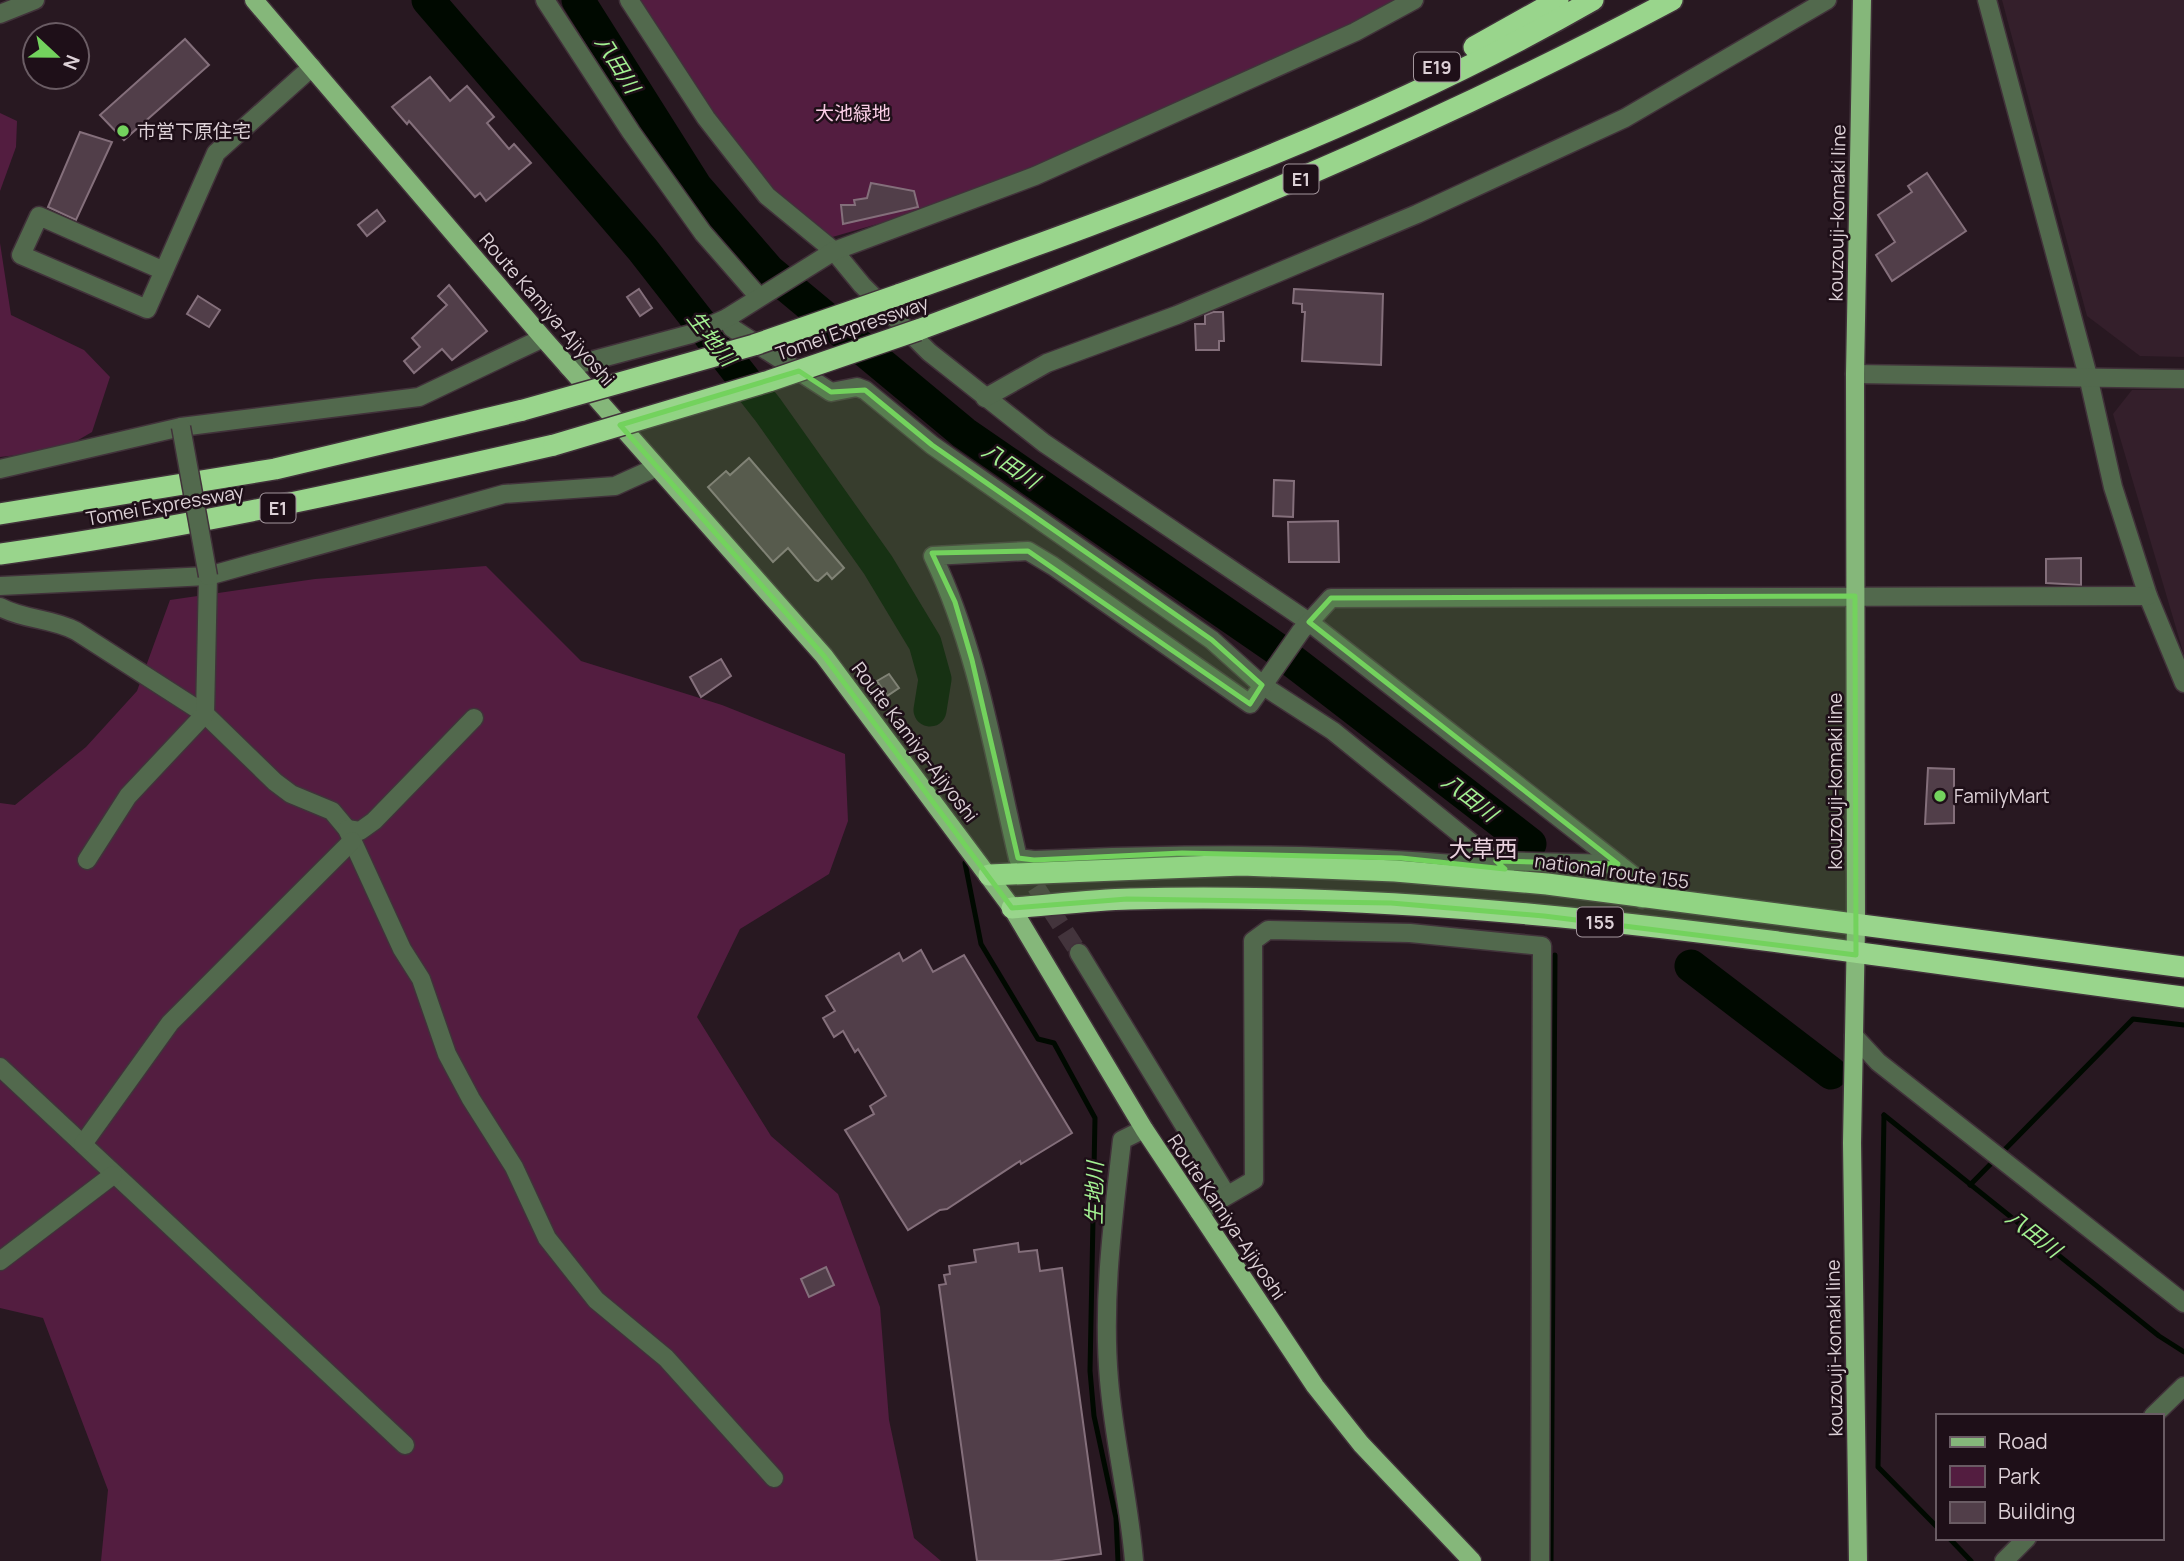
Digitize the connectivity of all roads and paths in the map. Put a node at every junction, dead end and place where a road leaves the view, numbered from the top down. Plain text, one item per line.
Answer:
1 (35, 0) edge
2 (254, 0) edge
3 (545, 0) edge
4 (629, 0) edge
5 (1414, 0) edge
6 (1558, 0) edge
7 (1593, 0) edge
8 (1672, 0) edge
9 (1827, 0) edge
10 (1862, 0) edge
11 (1987, 0) edge
12 (0, 14) edge
13 (312, 67) junction
14 (1316, 135) junction
15 (834, 251) junction
16 (164, 271) junction
17 (759, 297) junction
18 (727, 318) junction
19 (543, 338) junction
20 (568, 367) junction
21 (1855, 374) junction
22 (2088, 376) junction
23 (2184, 379) edge
24 (985, 398) junction
25 (181, 428) junction
26 (656, 467) junction
27 (0, 469) edge
28 (0, 514) edge
29 (0, 554) edge
30 (208, 576) junction
31 (0, 586) edge
32 (1855, 596) junction
33 (2148, 596) junction
34 (0, 607) edge
35 (1305, 627) junction
36 (1264, 682) junction
37 (2184, 683) edge
38 (205, 714) junction
39 (474, 718) dead end
40 (349, 835) junction
41 (87, 860) dead end
42 (1618, 864) junction
43 (1505, 871) junction
44 (989, 875) junction
45 (1642, 899) junction
46 (1012, 908) junction
47 (1856, 927) junction
48 (1079, 953) tunnel mouth
49 (1856, 955) junction
50 (2184, 967) edge
51 (2184, 997) edge
52 (1854, 1035) junction
53 (0, 1067) edge
54 (1144, 1129) junction
55 (83, 1144) junction
56 (113, 1175) junction
57 (1226, 1194) junction
58 (1199, 1212) junction
59 (0, 1261) edge
60 (2184, 1303) edge
61 (2184, 1386) edge
62 (2156, 1414) edge
63 (405, 1445) dead end
64 (774, 1478) dead end
65 (2025, 1540) edge
66 (1134, 1561) edge
67 (1472, 1561) edge
68 (1540, 1561) edge
69 (1858, 1561) edge
70 (2004, 1561) edge

1 - 12 street
2 - 13 main road, Route Kamiya-Ajiyoshi
3 - 17 street
4 - 15 street
5 - 15 street
6 - 14 highway, E19
7 - 14 highway, Tomei Expressway / E1
8 - 29 highway, Tomei Expressway / E1, bridge
9 - 24 street
10 - 21 main road, kouzouji-komaki line
11 - 22 street
13 - 16 street
13 - 19 main road, Route Kamiya-Ajiyoshi
14 - 28 highway, Tomei Expressway / E1, bridge
15 - 17 street
15 - 24 street
16 - 16 street
17 - 18 street
18 - 20 street
18 - 36 street
19 - 20 main road, Route Kamiya-Ajiyoshi
19 - 25 street
20 - 26 main road, Route Kamiya-Ajiyoshi
21 - 22 street
21 - 32 main road, kouzouji-komaki line
22 - 23 street
22 - 33 street
24 - 35 street
25 - 27 street
25 - 30 street, bridge
26 - 30 street
26 - 44 main road, Route Kamiya-Ajiyoshi
30 - 31 street
30 - 38 street
32 - 33 street
32 - 35 street
32 - 47 main road, kouzouji-komaki line
33 - 37 street
34 - 38 street
35 - 36 street
35 - 42 street
36 - 43 street
36 - 43 street
38 - 40 street
38 - 41 street
39 - 40 street
40 - 55 street
40 - 64 street
42 - 43 street
42 - 45 street
43 - 44 highway, national route 155 / 155
43 - 45 highway, national route 155 / 155
44 - 46 main road, Route Kamiya-Ajiyoshi
45 - 47 highway, national route 155 / 155
46 - 49 highway, 155
46 - 54 main road, Route Kamiya-Ajiyoshi
47 - 49 main road, kouzouji-komaki line
47 - 50 highway, national route 155 / 155
48 - 57 street
49 - 51 highway, 155
49 - 52 main road, kouzouji-komaki line
52 - 60 street
52 - 69 main road, kouzouji-komaki line
53 - 55 street
54 - 58 main road, Route Kamiya-Ajiyoshi
54 - 66 street
55 - 56 street
56 - 59 street
56 - 63 street
57 - 58 street
57 - 68 street
58 - 67 main road, Route Kamiya-Ajiyoshi
61 - 62 street
65 - 70 street

